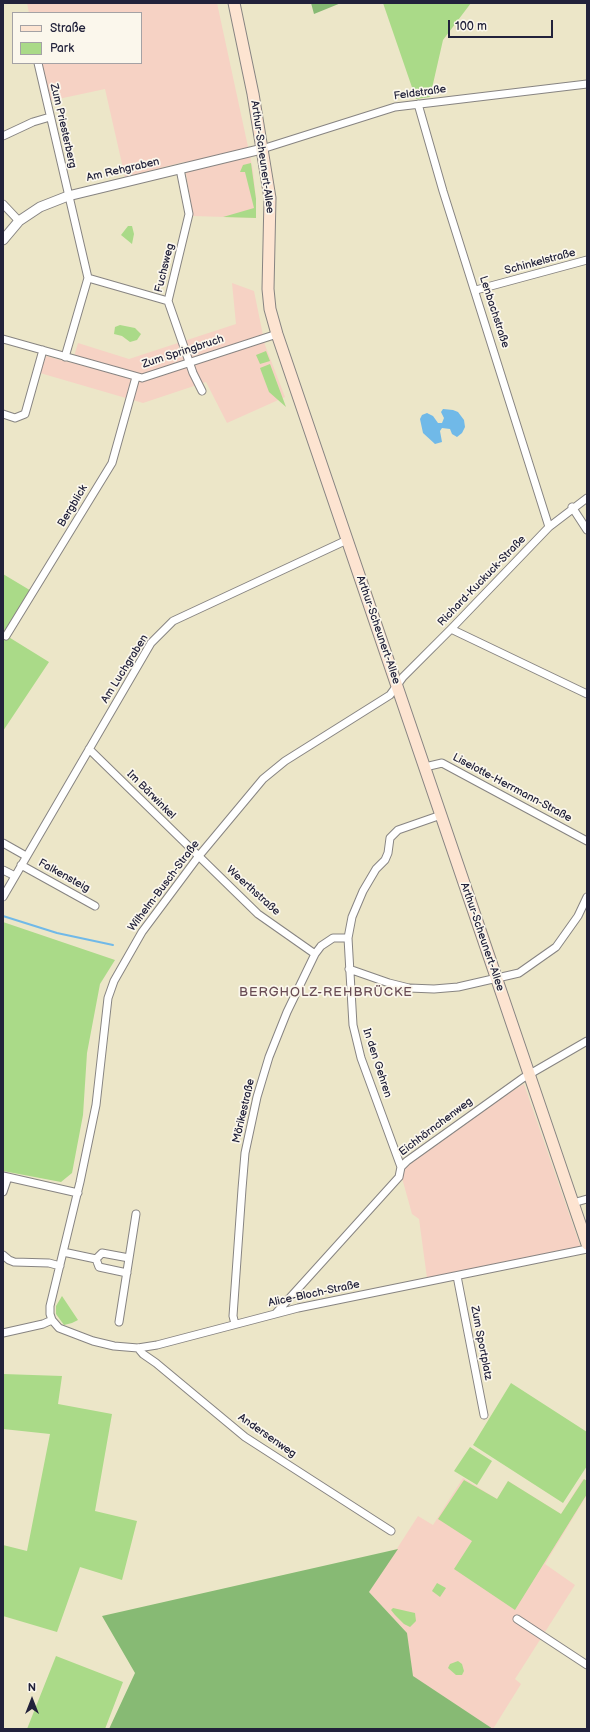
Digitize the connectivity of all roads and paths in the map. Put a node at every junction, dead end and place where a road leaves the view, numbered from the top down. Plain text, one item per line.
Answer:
1 (234, 3) edge
2 (38, 64) edge
3 (587, 84) edge
4 (418, 104) junction
5 (50, 117) junction
6 (3, 136) edge
7 (262, 149) junction
8 (180, 169) junction
9 (68, 196) junction
10 (3, 204) edge
11 (19, 221) junction
12 (3, 240) edge
13 (587, 260) edge
14 (88, 278) junction
15 (476, 290) junction
16 (168, 301) junction
17 (277, 334) junction
18 (3, 339) edge
19 (43, 350) junction
20 (65, 357) junction
21 (189, 363) junction
22 (136, 377) junction
23 (202, 390) dead end
24 (3, 414) edge
25 (587, 498) edge
26 (572, 507) junction
27 (549, 527) junction
28 (587, 530) edge
29 (347, 540) junction
30 (451, 629) junction
31 (6, 636) dead end
32 (397, 686) junction
33 (587, 694) edge
34 (89, 750) junction
35 (424, 767) junction
36 (441, 815) junction
37 (587, 841) edge
38 (3, 843) edge
39 (26, 856) junction
40 (198, 857) junction
41 (21, 865) junction
42 (3, 870) edge
43 (15, 876) junction
44 (3, 897) edge
45 (587, 897) edge
46 (95, 906) dead end
47 (348, 938) junction
48 (315, 954) junction
49 (349, 969) junction
50 (496, 979) junction
51 (587, 1041) edge
52 (530, 1075) junction
53 (401, 1167) junction
54 (5, 1176) edge
55 (3, 1192) edge
56 (78, 1193) junction
57 (587, 1199) edge
58 (573, 1203) junction
59 (136, 1214) dead end
60 (587, 1244) edge
61 (587, 1249) edge
62 (63, 1252) junction
63 (3, 1255) edge
64 (129, 1258) junction
65 (96, 1259) junction
66 (60, 1266) junction
67 (127, 1273) junction
68 (457, 1276) junction
69 (276, 1313) junction
70 (52, 1320) junction
71 (119, 1322) dead end
72 (235, 1324) junction
73 (3, 1333) edge
74 (138, 1348) junction
75 (484, 1415) dead end
76 (391, 1531) dead end
77 (516, 1619) dead end
78 (587, 1665) edge

1 - 7 main road, Arthur-Scheunert-Allee
2 - 5 street, Zum Priesterberg
3 - 4 street, Feldstraße
4 - 7 street, Feldstraße
4 - 15 street, Lenbachstraße
5 - 6 street
5 - 9 street, Zum Priesterberg
7 - 8 street, Am Rehgraben
7 - 17 main road, Arthur-Scheunert-Allee
8 - 9 street, Am Rehgraben
8 - 16 street, Fuchsweg
9 - 11 street, Am Rehgraben
9 - 14 street, Zum Priesterberg
10 - 11 street
11 - 12 street, Am Rehgraben
13 - 15 street, Schinkelstraße
14 - 16 street
14 - 20 street, Zum Priesterberg
15 - 27 street, Lenbachstraße
16 - 21 street, Fuchsweg
17 - 21 street, Zum Springbruch
17 - 29 main road, Arthur-Scheunert-Allee
18 - 19 street, Zum Springbruch
19 - 20 street, Zum Springbruch
19 - 24 street
20 - 22 street, Zum Springbruch
21 - 22 street, Zum Springbruch
21 - 23 street, Fuchsweg
22 - 31 street, Bergblick
25 - 26 street, Richard-Kuckuck-Straße
26 - 27 street, Richard-Kuckuck-Straße
26 - 28 street
27 - 30 street, Richard-Kuckuck-Straße
29 - 32 main road, Arthur-Scheunert-Allee
29 - 34 street, Am Luchgraben
30 - 32 street, Richard-Kuckuck-Straße
30 - 33 street
32 - 35 main road, Arthur-Scheunert-Allee
32 - 40 street, Wilhelm-Busch-Straße
34 - 39 street, Am Luchgraben
34 - 40 street, Im Bärwinkel
35 - 36 main road, Arthur-Scheunert-Allee
35 - 37 street, Liselotte-Herrmann-Straße
36 - 47 street, In den Gehren
36 - 50 main road, Arthur-Scheunert-Allee
38 - 39 street
39 - 41 street, Am Luchgraben
40 - 48 street, Weerthstraße
40 - 56 street, Wilhelm-Busch-Straße
41 - 43 street, Am Luchgraben
41 - 46 street, Falkensteig
42 - 43 street
43 - 44 street, Am Luchgraben
45 - 50 street
47 - 48 street, Mörikestraße
47 - 49 street, In den Gehren
48 - 72 street, Mörikestraße
49 - 50 street
49 - 53 street, In den Gehren
50 - 52 main road, Arthur-Scheunert-Allee
51 - 52 street, Eichhörnchenweg
52 - 53 street, Eichhörnchenweg
52 - 58 main road, Arthur-Scheunert-Allee
53 - 69 street, Eichhörnchenweg
54 - 55 street
54 - 56 street
56 - 62 street, Wilhelm-Busch-Straße
57 - 58 street
58 - 60 main road, Arthur-Scheunert-Allee
59 - 64 street
61 - 68 street, Alice-Bloch-Straße
62 - 65 street
62 - 66 street, Wilhelm-Busch-Straße
63 - 66 street
64 - 65 street
64 - 67 street
65 - 67 street
66 - 70 street, Wilhelm-Busch-Straße
67 - 71 street
68 - 69 street, Alice-Bloch-Straße
68 - 75 street, Zum Sportplatz
69 - 72 street, Alice-Bloch-Straße
70 - 73 street
70 - 74 street, Alice-Bloch-Straße
72 - 74 street, Alice-Bloch-Straße
74 - 76 street, Andersenweg
77 - 78 street

